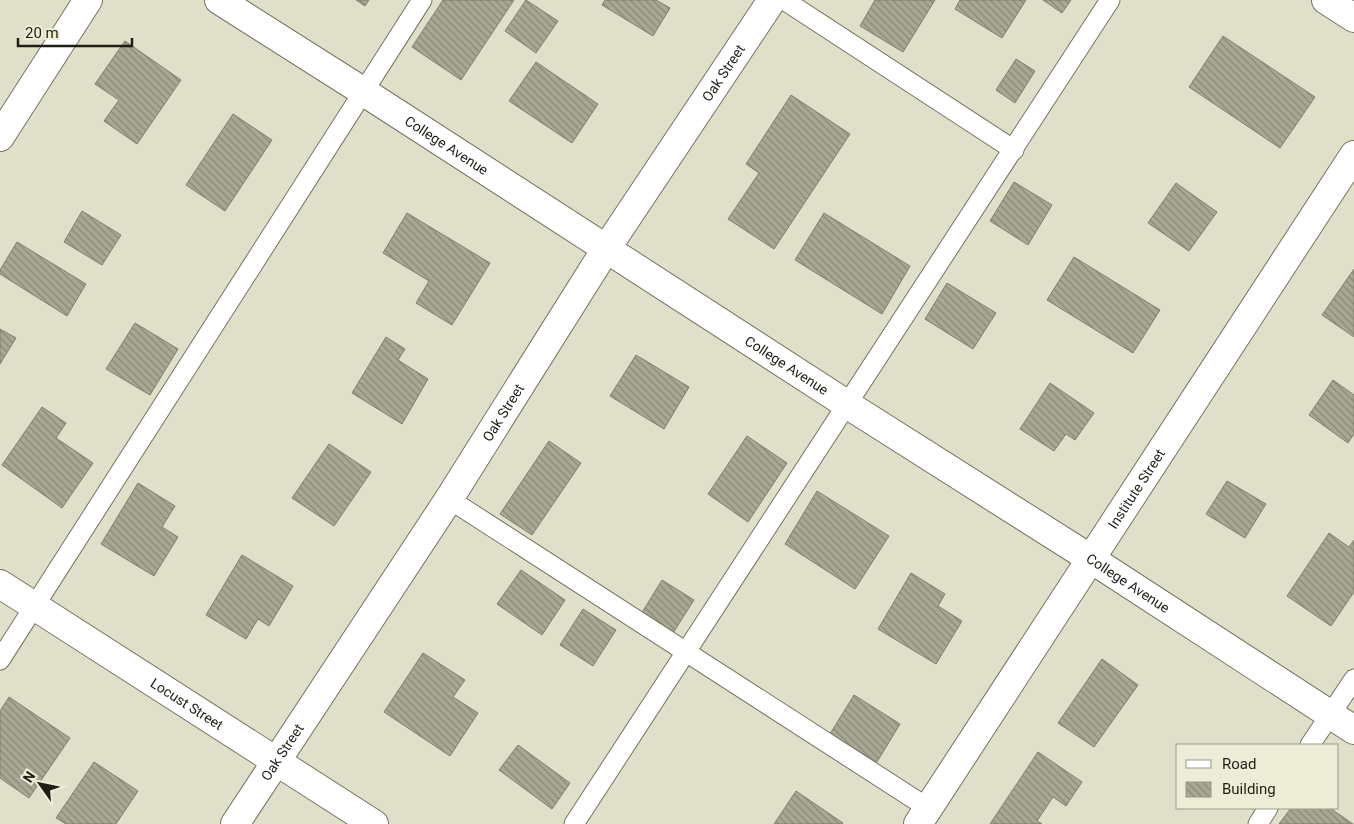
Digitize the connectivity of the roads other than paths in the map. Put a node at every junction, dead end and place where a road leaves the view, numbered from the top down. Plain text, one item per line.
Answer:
1 (88, 0) edge
2 (219, 0) edge
3 (422, 0) edge
4 (772, 0) edge
5 (784, 0) edge
6 (1110, 0) edge
7 (1326, 0) edge
8 (1354, 18) edge
9 (364, 92) junction
10 (0, 137) edge
11 (1014, 150) junction
12 (1354, 154) edge
13 (606, 249) junction
14 (848, 405) junction
15 (449, 499) junction
16 (1091, 559) junction
17 (0, 584) edge
18 (35, 606) junction
19 (686, 652) junction
20 (0, 660) edge
21 (1354, 679) edge
22 (1330, 715) junction
23 (1354, 730) edge
24 (1311, 744) edge
25 (275, 760) junction
26 (1267, 809) edge
27 (923, 816) edge
28 (235, 824) edge
29 (374, 824) edge
30 (574, 824) edge
31 (1258, 824) edge

1 - 10 street
2 - 9 street, College Avenue
3 - 9 lane
4 - 13 street, Oak Street
5 - 11 lane
6 - 11 lane
7 - 8 street
9 - 13 street, College Avenue
9 - 18 lane
11 - 14 lane
12 - 16 street, Institute Street
13 - 14 street, College Avenue
13 - 15 street, Oak Street
14 - 16 street, College Avenue
14 - 19 lane
15 - 19 lane
15 - 25 street, Oak Street
16 - 22 street, College Avenue
16 - 27 street, Institute Street
17 - 18 street, Locust Street
18 - 20 lane
18 - 25 street, Locust Street
19 - 27 lane
19 - 30 lane
21 - 22 lane
22 - 23 street, College Avenue
22 - 24 lane
25 - 28 street, Oak Street
25 - 29 street, Locust Street
26 - 31 lane

